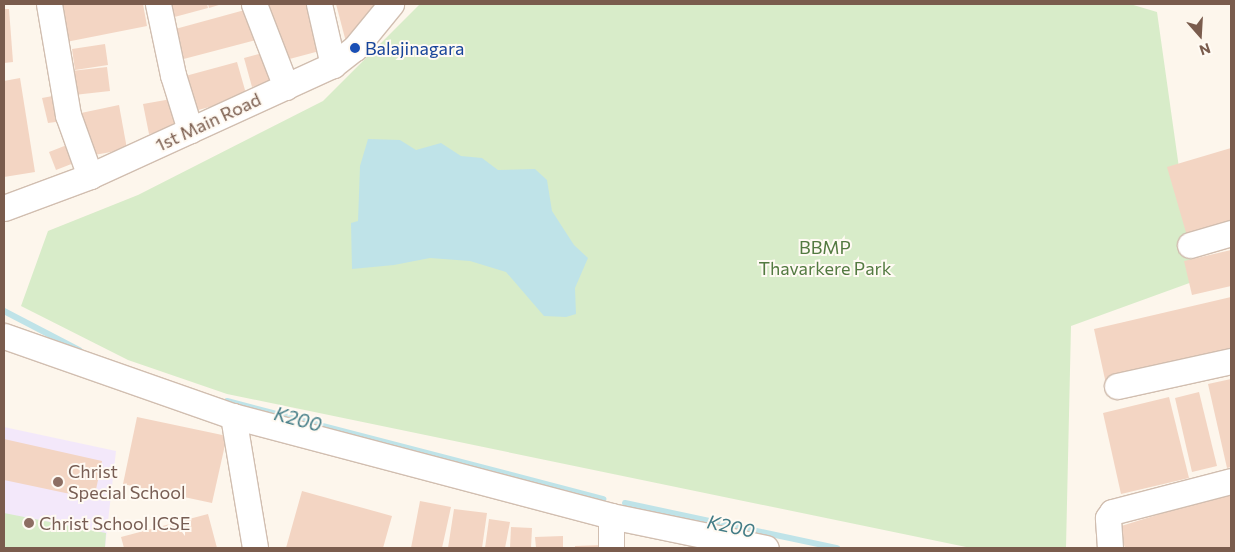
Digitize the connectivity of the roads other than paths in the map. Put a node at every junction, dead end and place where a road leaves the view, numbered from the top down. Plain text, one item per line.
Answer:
1 (49, 4) edge
2 (158, 4) edge
3 (254, 4) edge
4 (319, 4) edge
5 (391, 4) edge
6 (333, 65) junction
7 (286, 87) junction
8 (190, 130) junction
9 (90, 176) junction
10 (4, 208) edge
11 (1231, 233) edge
12 (1190, 244) dead end
13 (4, 336) edge
14 (1231, 361) edge
15 (1117, 386) dead end
16 (233, 416) junction
17 (1231, 481) edge
18 (611, 516) junction
19 (729, 544) edge
20 (255, 548) edge
21 (611, 548) edge
22 (766, 548) edge
23 (1110, 548) edge

1 - 9 street
2 - 8 street
3 - 7 street
4 - 6 street
5 - 6 street, 1st Main Road
6 - 7 street, 1st Main Road
7 - 8 street, 1st Main Road
8 - 9 street, 1st Main Road
9 - 10 street, 1st Main Road
11 - 12 street
13 - 16 street
14 - 15 street
16 - 18 street
16 - 20 street
17 - 23 street
18 - 19 street
18 - 21 street
19 - 22 street

